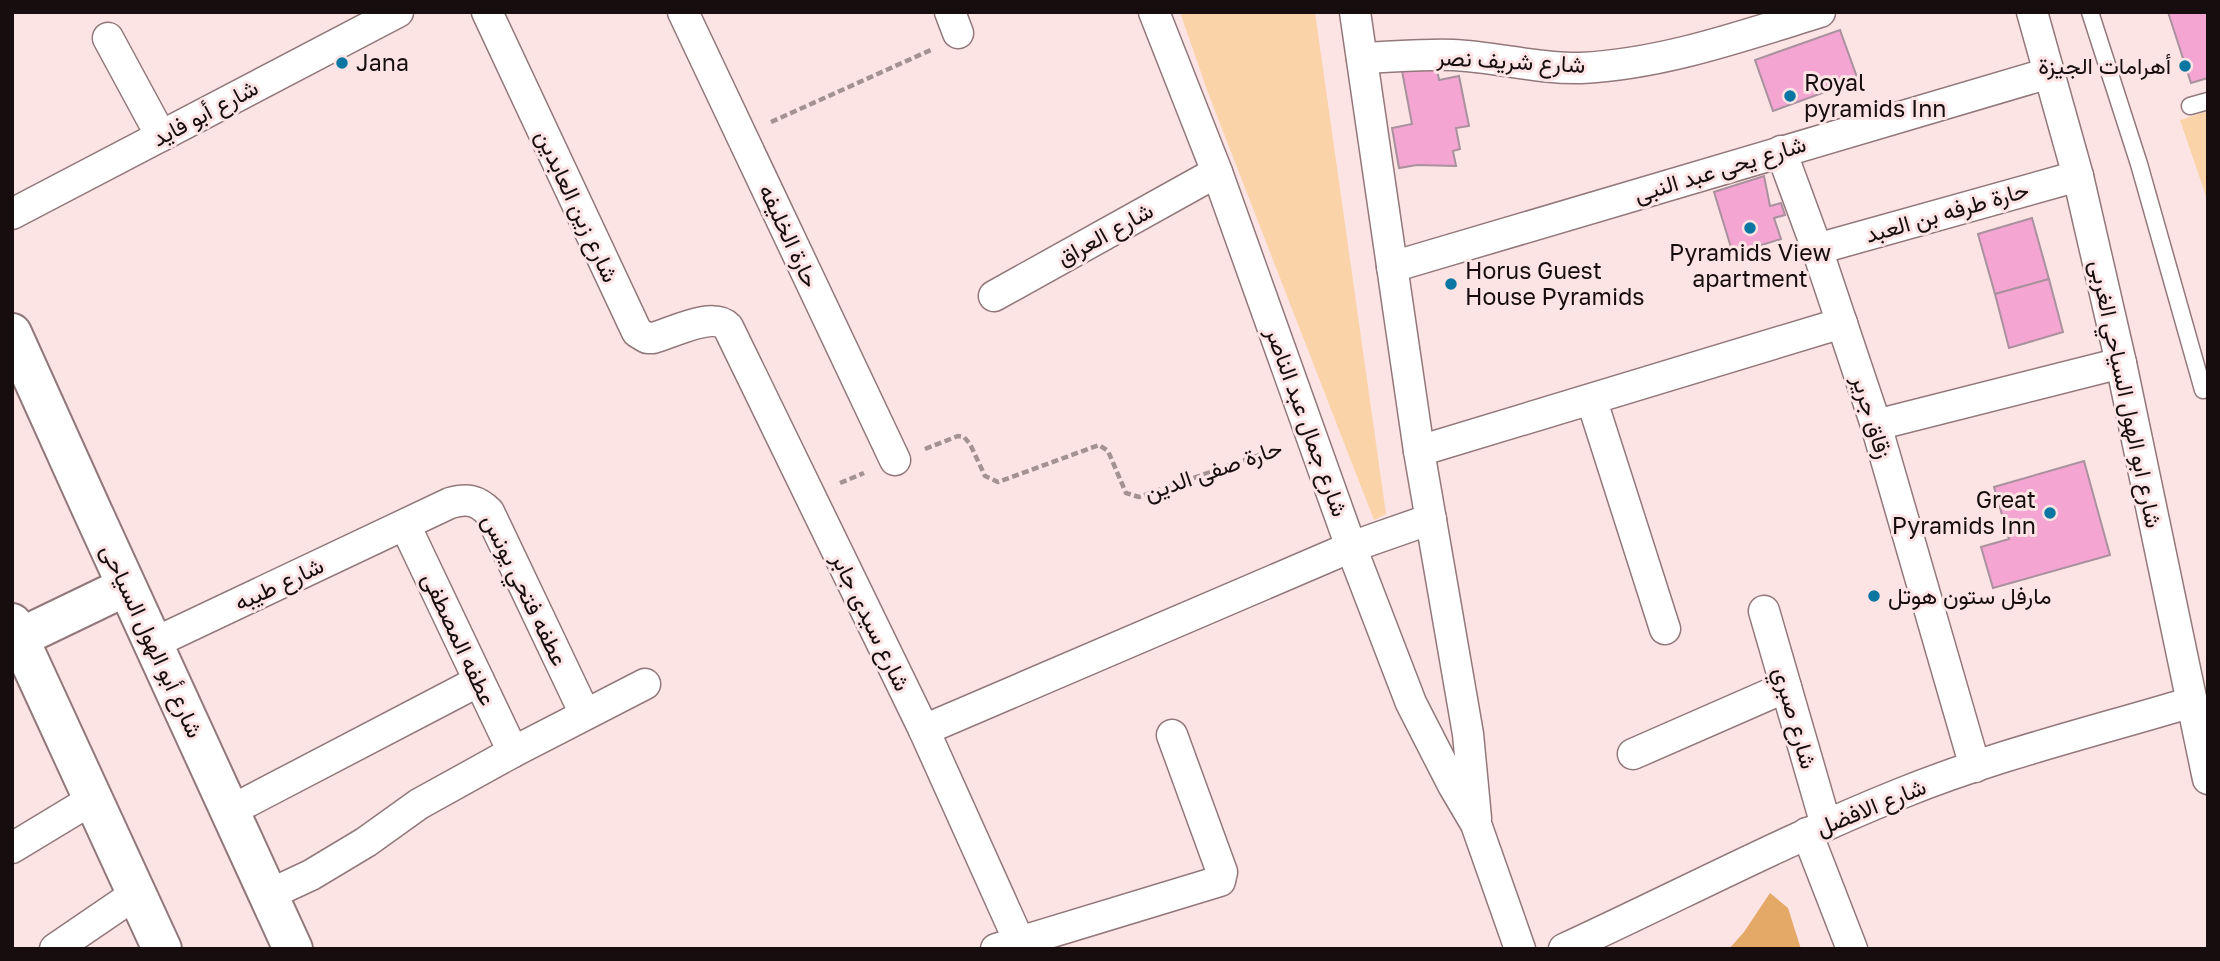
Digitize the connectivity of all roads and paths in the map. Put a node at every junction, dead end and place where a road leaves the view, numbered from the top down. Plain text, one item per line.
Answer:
1 (398, 12) edge
2 (486, 12) edge
3 (683, 12) edge
4 (1154, 12) edge
5 (1355, 12) edge
6 (1820, 12) edge
7 (2032, 12) edge
8 (2090, 12) edge
9 (1790, 17) edge
10 (954, 23) edge
11 (108, 38) dead end
12 (1362, 58) junction
13 (2049, 73) junction
14 (2208, 101) edge
15 (2190, 106) dead end
16 (742, 135) junction
17 (161, 136) junction
18 (1781, 151) junction
19 (1217, 172) junction
20 (2078, 176) junction
21 (12, 214) edge
22 (1817, 249) junction
23 (1392, 267) junction
24 (994, 296) dead end
25 (707, 321) joint
26 (1842, 323) junction
27 (12, 333) edge
28 (2121, 363) junction
29 (2203, 390) dead end
30 (1592, 401) junction
31 (1875, 425) junction
32 (1313, 436) junction
33 (1419, 451) junction
34 (895, 460) junction
35 (810, 495) junction
36 (1431, 519) junction
37 (405, 525) junction
38 (1351, 547) junction
39 (125, 587) junction
40 (1764, 611) dead end
41 (1665, 629) dead end
42 (154, 643) junction
43 (18, 648) edge
44 (478, 681) junction
45 (645, 684) dead end
46 (1786, 687) junction
47 (2192, 702) junction
48 (585, 714) junction
49 (924, 730) junction
50 (1172, 735) dead end
51 (513, 752) junction
52 (1633, 754) dead end
53 (1975, 767) junction
54 (2208, 779) edge
55 (93, 799) junction
56 (230, 811) junction
57 (1476, 824) junction
58 (1817, 829) junction
59 (12, 848) edge
60 (136, 893) junction
61 (268, 895) junction
62 (1008, 945) edge
63 (55, 949) edge
64 (162, 949) edge
65 (293, 949) edge
66 (1520, 949) edge
67 (1564, 949) edge
68 (1852, 949) edge

1 - 17 street, شارع أبو فايد
2 - 25 street, شارع زين العابدين
3 - 16 street, حارة الخليفه
4 - 19 street, شارع جمال عبد الناصر
5 - 12 street, شارع جمال عبد الناصر
6 - 9 street, شارع شريف نصر
7 - 13 street, شارع ابو الهول السياحي الغربى
8 - 29 lane
9 - 12 street, شارع شريف نصر
10 - 16 path
11 - 17 street
12 - 23 street, شارع جمال عبد الناصر
13 - 18 street, شارع يحى عبد النبى
13 - 20 street, شارع ابو الهول السياحي الغربى
14 - 15 lane
16 - 34 street, حارة الخليفه
17 - 21 street, شارع أبو فايد
18 - 22 street, زقاق جرير
18 - 23 street, شارع يحى عبد النبى
19 - 24 street, شارع العراق
19 - 32 street, شارع جمال عبد الناصر
20 - 22 street, حارة طرفه بن العبد
20 - 28 street, شارع ابو الهول السياحي الغربى
22 - 26 street, زقاق جرير
23 - 33 street, شارع جمال عبد الناصر
25 - 35 street, شارع سيدى جابر
26 - 30 street
26 - 31 street, زقاق جرير
27 - 39 main road, شارع أبو الهول السياحى
28 - 31 street
28 - 47 street, شارع ابو الهول السياحي الغربى
30 - 33 street
30 - 41 street
31 - 53 street, زقاق جرير
32 - 34 path, حارة صفى الدين
32 - 38 street, شارع جمال عبد الناصر
33 - 36 street, شارع جمال عبد الناصر
34 - 35 path, حارة صفى الدين
35 - 49 street, شارع سيدى جابر
36 - 38 street
36 - 57 street, شارع جمال عبد الناصر
37 - 42 street, شارع طيبه
37 - 44 street, عطفه المصطفى
37 - 48 street, عطفه فتحي يونس
38 - 49 street
38 - 57 street, شارع جمال عبد الناصر
39 - 42 main road, شارع أبو الهول السياحى
39 - 43 main road
40 - 46 street, شارع صبري
42 - 56 main road, شارع أبو الهول السياحى
43 - 55 main road
44 - 51 street, عطفه المصطفى
44 - 56 street
45 - 48 street
46 - 52 street
46 - 58 street, شارع صبري
47 - 53 street, شارع الافضل
47 - 54 street, شارع ابو الهول السياحي الغربى
48 - 51 street
49 - 62 street, شارع سيدى جابر
50 - 62 street, شارع سيدى جابر
51 - 61 street
53 - 58 street, شارع الافضل
55 - 59 street
55 - 60 main road
56 - 61 main road, شارع أبو الهول السياحى
57 - 66 street, شارع جمال عبد الناصر
58 - 67 street, شارع الافضل
58 - 68 street, شارع صبري
60 - 63 street
60 - 64 main road
61 - 65 main road, شارع أبو الهول السياحى

